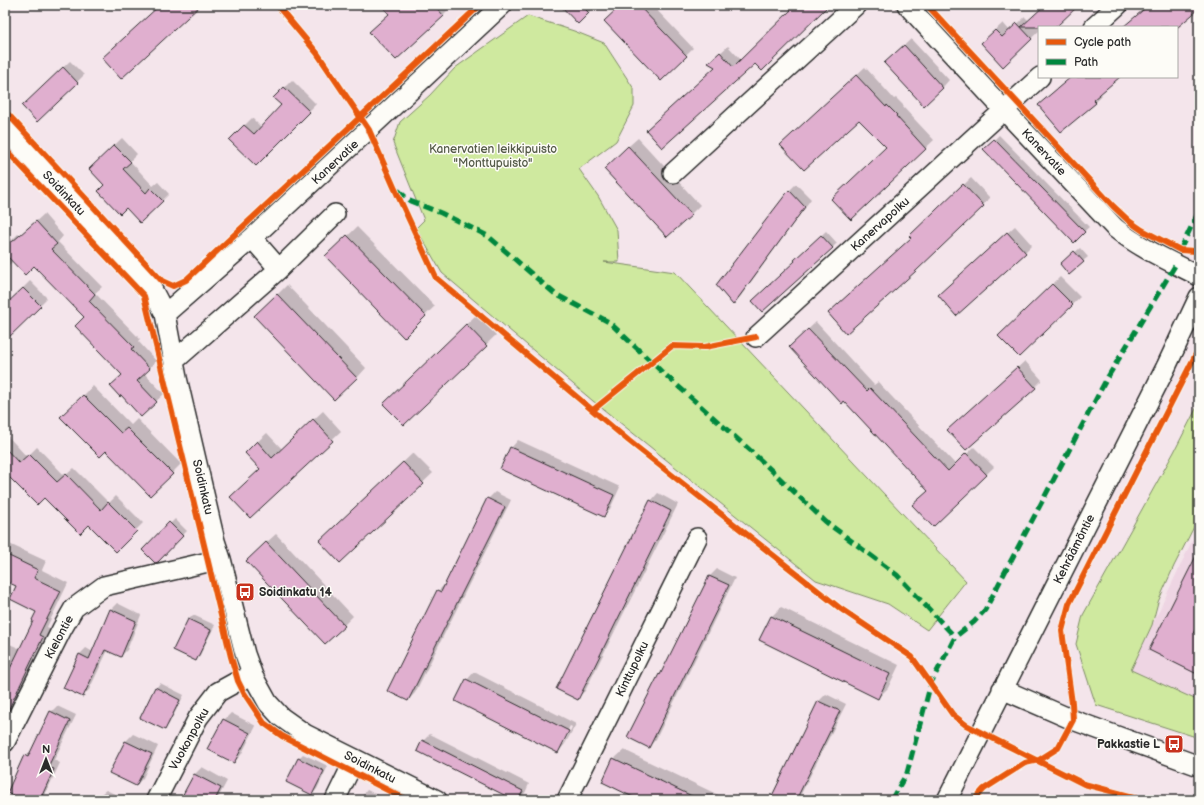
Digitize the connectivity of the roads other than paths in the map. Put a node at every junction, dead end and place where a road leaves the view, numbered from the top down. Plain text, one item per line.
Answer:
1 (502, 5) edge
2 (856, 5) edge
3 (907, 5) edge
4 (1118, 5) edge
5 (1095, 26) edge
6 (1039, 78) edge
7 (1004, 110) junction
8 (5, 129) edge
9 (672, 173) dead end
10 (335, 214) dead end
11 (252, 238) junction
12 (278, 269) junction
13 (1199, 276) edge
14 (1199, 297) edge
15 (165, 314) junction
16 (756, 337) dead end
17 (174, 361) junction
18 (696, 538) dead end
19 (221, 559) junction
20 (253, 676) junction
21 (1002, 689) junction
22 (5, 742) edge
23 (355, 759) junction
24 (1199, 766) edge
25 (156, 800) edge
26 (335, 800) edge
27 (437, 800) edge
28 (567, 800) edge
29 (947, 800) edge

1 - 11 street, Kanervatie
2 - 9 street
3 - 7 street, Kanervatie
4 - 5 street
6 - 7 street, Kanervapolku
7 - 13 street, Kanervatie
7 - 16 street, Kanervapolku
8 - 15 street, Soidinkatu
10 - 12 street
11 - 12 street
11 - 15 street, Kanervatie
12 - 17 street
14 - 21 street, Kehräämöntie
15 - 17 street, Soidinkatu
17 - 19 street, Soidinkatu
18 - 28 street, Kinttupolku
19 - 20 street, Soidinkatu
19 - 22 street, Kielontie
20 - 23 street, Soidinkatu
20 - 25 street, Vuokonpolku
21 - 24 street
21 - 29 street, Kehräämöntie
23 - 26 street
23 - 27 street, Soidinkatu

